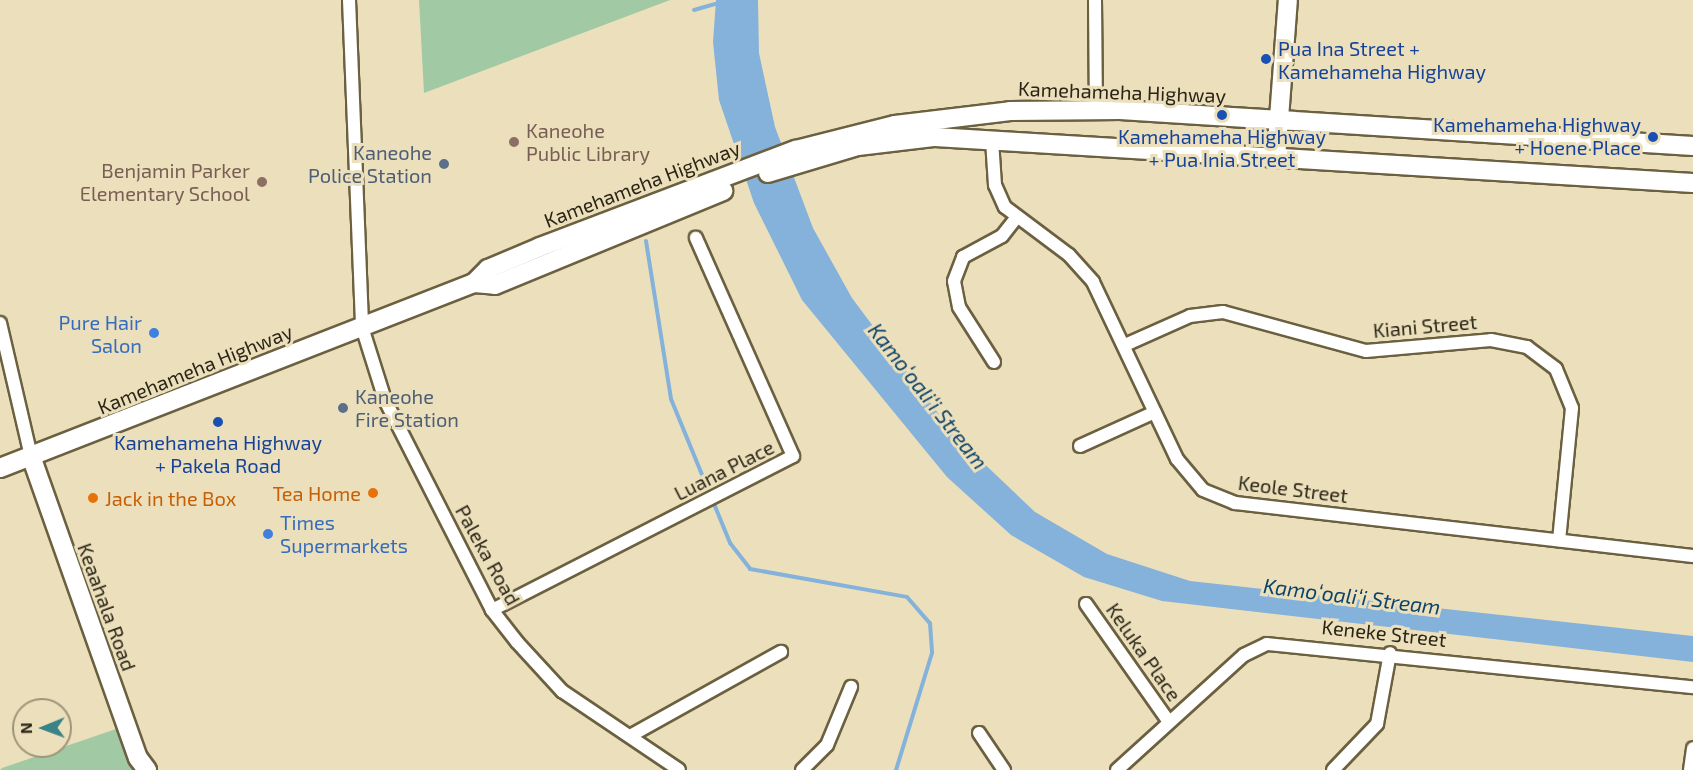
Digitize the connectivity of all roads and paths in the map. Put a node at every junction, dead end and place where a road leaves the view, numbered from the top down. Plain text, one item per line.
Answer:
1 (349, 0) edge
2 (1095, 0) edge
3 (1288, 0) edge
4 (1096, 109) junction
5 (998, 112) junction
6 (1280, 120) junction
7 (992, 140) junction
8 (1693, 146) edge
9 (795, 157) junction
10 (1276, 158) junction
11 (1693, 183) edge
12 (1017, 217) junction
13 (696, 238) dead end
14 (0, 323) edge
15 (362, 327) junction
16 (1125, 345) junction
17 (994, 362) dead end
18 (1155, 412) junction
19 (1080, 446) dead end
20 (31, 456) junction
21 (0, 468) edge
22 (1559, 540) junction
23 (1693, 556) edge
24 (1086, 604) dead end
25 (492, 609) junction
26 (781, 652) dead end
27 (1390, 653) junction
28 (851, 687) dead end
29 (1693, 687) edge
30 (1169, 722) junction
31 (979, 733) dead end
32 (630, 736) junction
33 (1693, 748) edge
34 (147, 770) edge
35 (679, 770) edge
36 (802, 770) edge
37 (1004, 770) edge
38 (1117, 770) edge
39 (1333, 770) edge
40 (1690, 770) edge

1 - 15 street, Paleka Road
2 - 4 street
3 - 6 main road
4 - 5 main road, Kamehameha Highway
4 - 6 main road, Kamehameha Highway
5 - 7 main road
5 - 9 main road, Kamehameha Highway
6 - 8 main road, Kamehameha Highway
6 - 10 main road
7 - 9 main road, Kamehameha Highway
7 - 10 main road, Kamehameha Highway
7 - 12 street, Keole Street
9 - 15 main road, Kamehameha Highway
10 - 11 main road, Kamehameha Highway
12 - 16 street, Keole Street
12 - 17 street
13 - 25 street, Luana Place
14 - 20 street
15 - 20 main road, Kamehameha Highway
15 - 25 street, Paleka Road
16 - 18 street, Keole Street
16 - 22 street, Kiani Street
18 - 19 street
18 - 22 street, Keole Street
20 - 21 main road, Kamehameha Highway
20 - 34 main road, Keaahala Road
22 - 23 street, Keole Street
24 - 30 street, Keluka Place
25 - 32 street, Paleka Road
26 - 32 street
27 - 29 street, Keneke Street
27 - 30 street, Keneke Street
27 - 39 street
28 - 36 street
30 - 38 street, Keneke Street
31 - 37 street
32 - 35 street, Paleka Road
33 - 40 street

